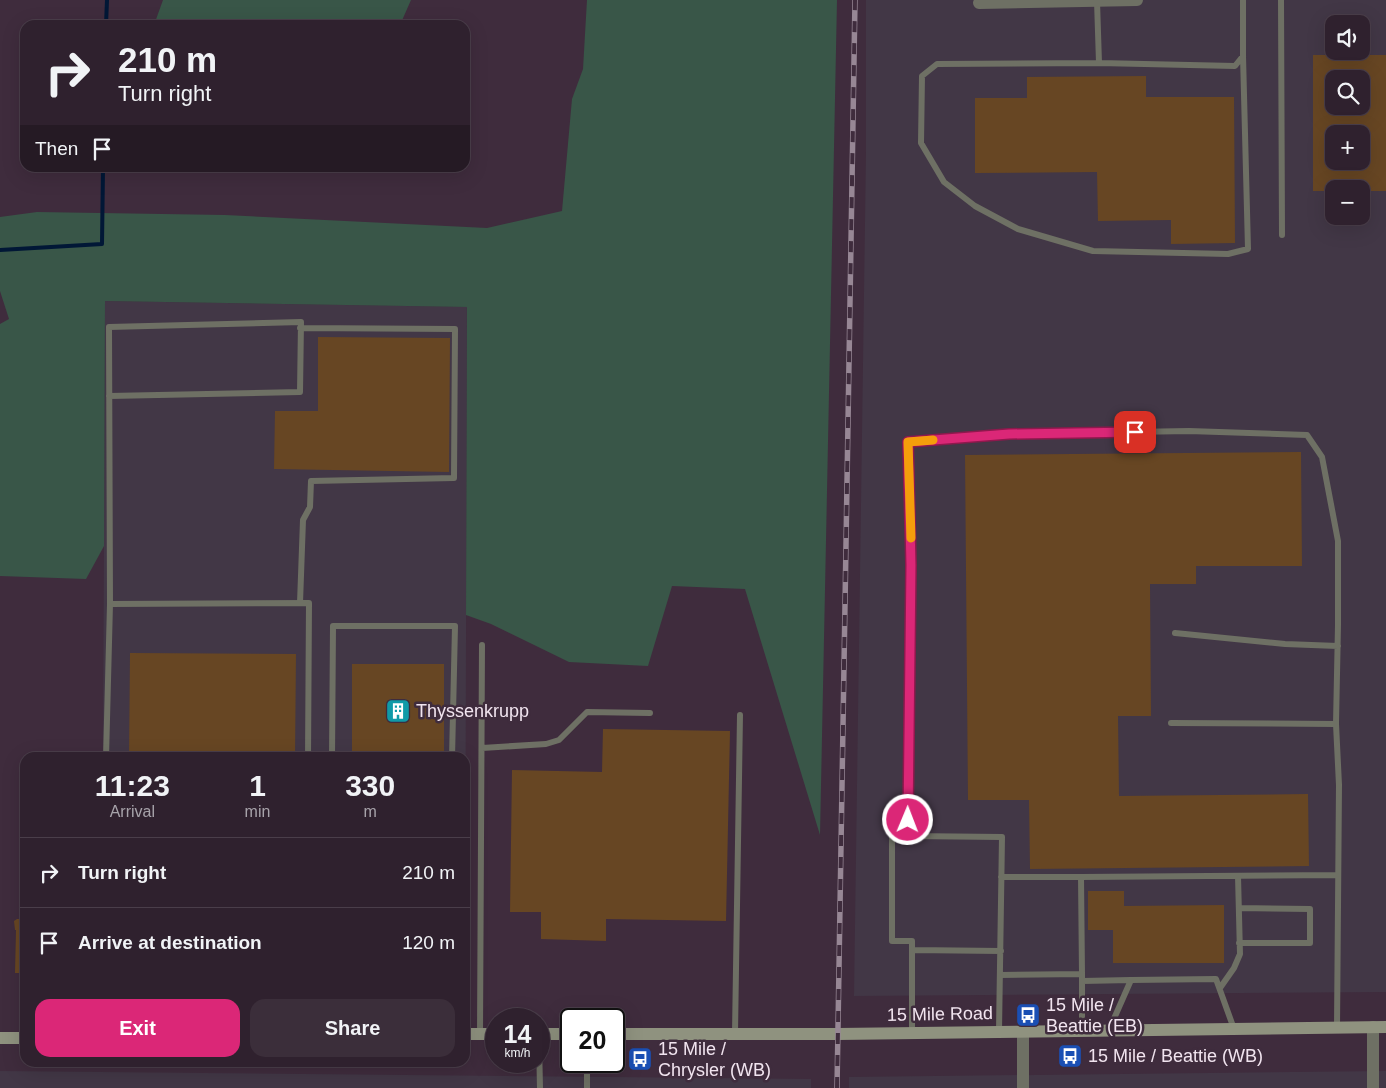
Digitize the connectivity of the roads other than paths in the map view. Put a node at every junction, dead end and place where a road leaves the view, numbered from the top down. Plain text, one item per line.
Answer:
1 (1138, 0) edge
2 (1243, 0) edge
3 (1281, 0) edge
4 (1098, 1) edge
5 (979, 2) edge
6 (1243, 56) junction
7 (1099, 63) junction
8 (1282, 235) dead end
9 (300, 328) junction
10 (109, 396) junction
11 (110, 604) junction
12 (300, 604) junction
13 (1175, 633) dead end
14 (482, 645) dead end
15 (1338, 646) junction
16 (650, 713) dead end
17 (740, 714) dead end
18 (1171, 723) dead end
19 (1336, 724) junction
20 (482, 748) junction
21 (106, 752) edge
22 (308, 752) edge
23 (332, 752) edge
24 (452, 752) edge
25 (908, 836) junction
26 (1338, 875) junction
27 (1001, 876) junction
28 (1238, 876) junction
29 (1081, 877) junction
30 (1239, 908) junction
31 (1239, 942) junction
32 (912, 950) junction
33 (1000, 951) junction
34 (1082, 974) junction
35 (1000, 975) junction
36 (1131, 980) junction
37 (1082, 981) junction
38 (1220, 988) junction
39 (1337, 1027) junction
40 (1380, 1027) edge
41 (1234, 1029) junction
42 (1023, 1030) junction
43 (1082, 1030) junction
44 (1110, 1030) junction
45 (999, 1031) junction
46 (912, 1032) junction
47 (735, 1033) junction
48 (470, 1034) edge
49 (480, 1034) junction
50 (485, 1034) edge
51 (625, 1034) edge
52 (0, 1038) edge
53 (20, 1038) edge
54 (540, 1073) edge
55 (587, 1073) edge
56 (540, 1088) edge
57 (587, 1088) edge
58 (1023, 1088) edge
59 (1373, 1088) edge

1 - 4 street
2 - 6 lane
3 - 8 lane
4 - 5 street
4 - 7 lane
6 - 7 lane
6 - 7 lane
9 - 10 lane
9 - 10 lane
9 - 12 lane
10 - 11 lane
11 - 12 lane
11 - 21 lane
12 - 22 lane
13 - 15 lane
14 - 20 lane
15 - 19 lane
15 - 25 lane
16 - 20 lane
17 - 47 lane
18 - 19 lane
19 - 26 lane
20 - 49 lane
23 - 24 lane
25 - 27 lane
25 - 32 lane
26 - 28 lane
26 - 39 lane
27 - 29 lane
27 - 33 lane
28 - 29 lane
28 - 30 lane
29 - 34 lane
30 - 31 lane
30 - 31 lane
31 - 38 lane
32 - 33 lane
32 - 46 lane
33 - 35 lane
34 - 35 lane
34 - 37 lane
35 - 45 lane
36 - 37 lane
36 - 38 lane
36 - 44 lane
37 - 43 lane
38 - 41 lane
39 - 40 main road, 15 Mile Road
39 - 41 main road, 15 Mile Road
40 - 59 street
41 - 44 main road, 15 Mile Road
42 - 43 main road, 15 Mile Road
42 - 45 main road, 15 Mile Road
42 - 58 street
43 - 44 main road, 15 Mile Road
45 - 46 main road, 15 Mile Road
46 - 47 main road, 15 Mile Road
47 - 51 main road, 15 Mile Road
48 - 49 main road
49 - 50 main road
52 - 53 main road
54 - 56 lane
55 - 57 lane

